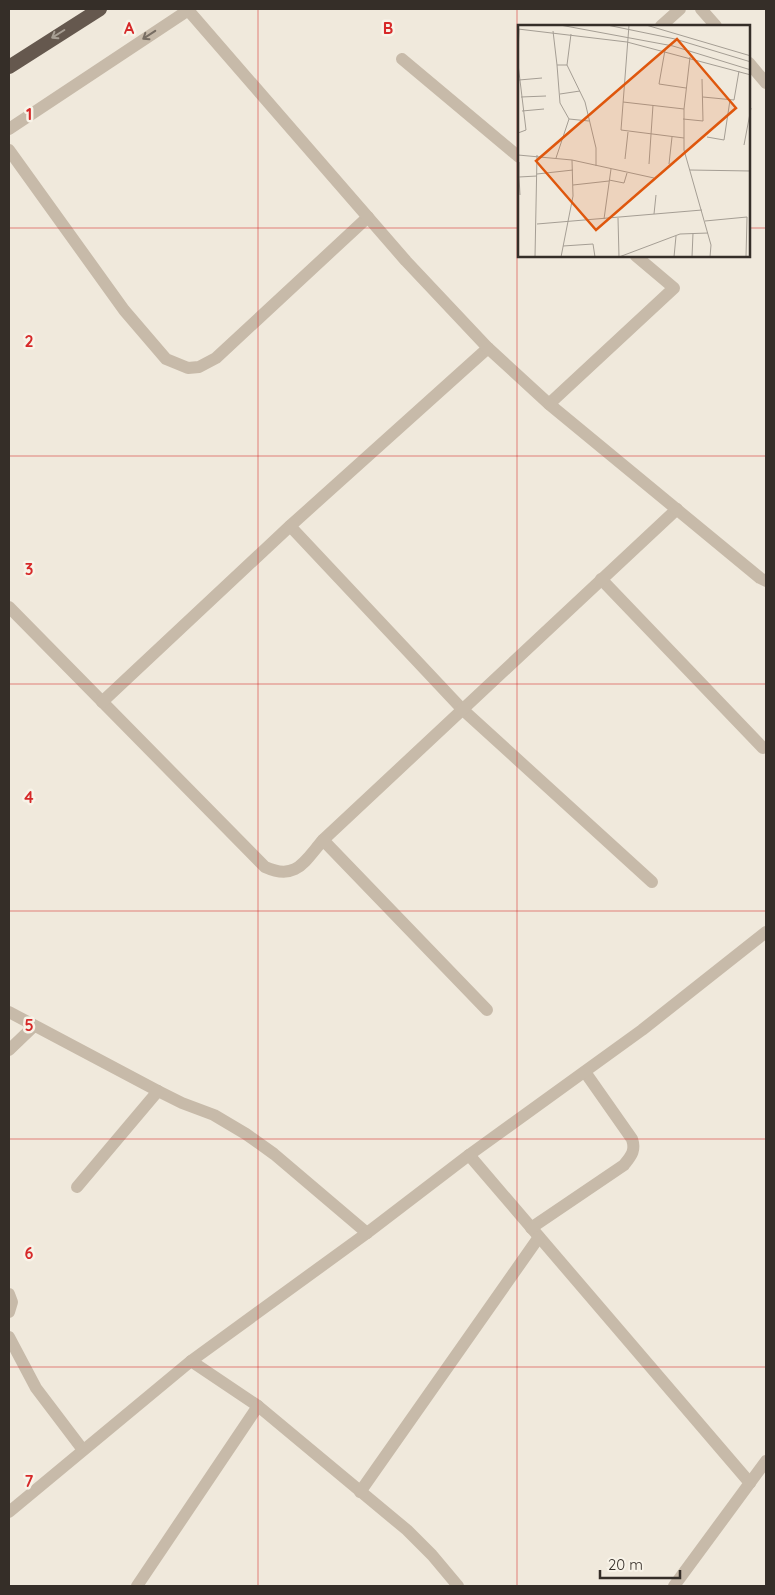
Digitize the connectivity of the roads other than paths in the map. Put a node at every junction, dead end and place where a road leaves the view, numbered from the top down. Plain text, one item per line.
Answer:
1 (100, 9) edge
2 (189, 9) edge
3 (680, 9) edge
4 (701, 9) edge
5 (663, 25) edge
6 (715, 25) edge
7 (402, 59) dead end
8 (750, 64) edge
9 (9, 67) edge
10 (766, 83) edge
11 (9, 128) edge
12 (9, 150) edge
13 (518, 156) edge
14 (368, 217) junction
15 (638, 258) edge
16 (488, 348) junction
17 (549, 404) junction
18 (677, 509) junction
19 (290, 526) junction
20 (601, 579) junction
21 (766, 581) edge
22 (9, 607) edge
23 (102, 702) junction
24 (462, 709) junction
25 (763, 748) dead end
26 (323, 840) junction
27 (652, 882) dead end
28 (766, 932) edge
29 (486, 1010) dead end
30 (9, 1012) edge
31 (34, 1026) junction
32 (9, 1050) edge
33 (585, 1072) junction
34 (158, 1091) junction
35 (469, 1155) junction
36 (77, 1187) dead end
37 (535, 1232) junction
38 (367, 1233) junction
39 (9, 1294) edge
40 (9, 1312) edge
41 (9, 1337) edge
42 (191, 1361) junction
43 (258, 1406) junction
44 (83, 1450) junction
45 (766, 1461) edge
46 (750, 1483) junction
47 (360, 1492) junction
48 (9, 1512) edge
49 (137, 1586) edge
50 (458, 1586) edge
51 (674, 1586) edge

1 -> 9 highway
2 -> 11 street
2 - 14 street
3 - 5 street
4 - 6 street
7 - 13 street
8 - 10 street
12 - 14 street
14 - 16 street
15 - 17 street
16 - 17 street
16 - 19 street
17 - 18 street
18 - 20 street
18 - 21 street
19 - 23 street
19 - 24 street
20 - 24 street
20 - 25 street
22 - 23 street
23 - 26 street
24 - 26 street
24 - 27 street
26 - 29 street
28 - 33 street
30 - 31 street
31 - 32 street
31 - 34 street
33 - 35 street
33 - 37 street
34 - 36 street
34 - 38 street
35 - 37 street
35 - 38 street
37 - 46 street
37 - 47 street
38 - 42 street
39 - 40 street
41 - 44 street
42 - 43 street
42 - 44 street
43 - 47 street
43 - 49 street
44 - 48 street
45 - 46 street
46 - 51 street
47 - 50 street

